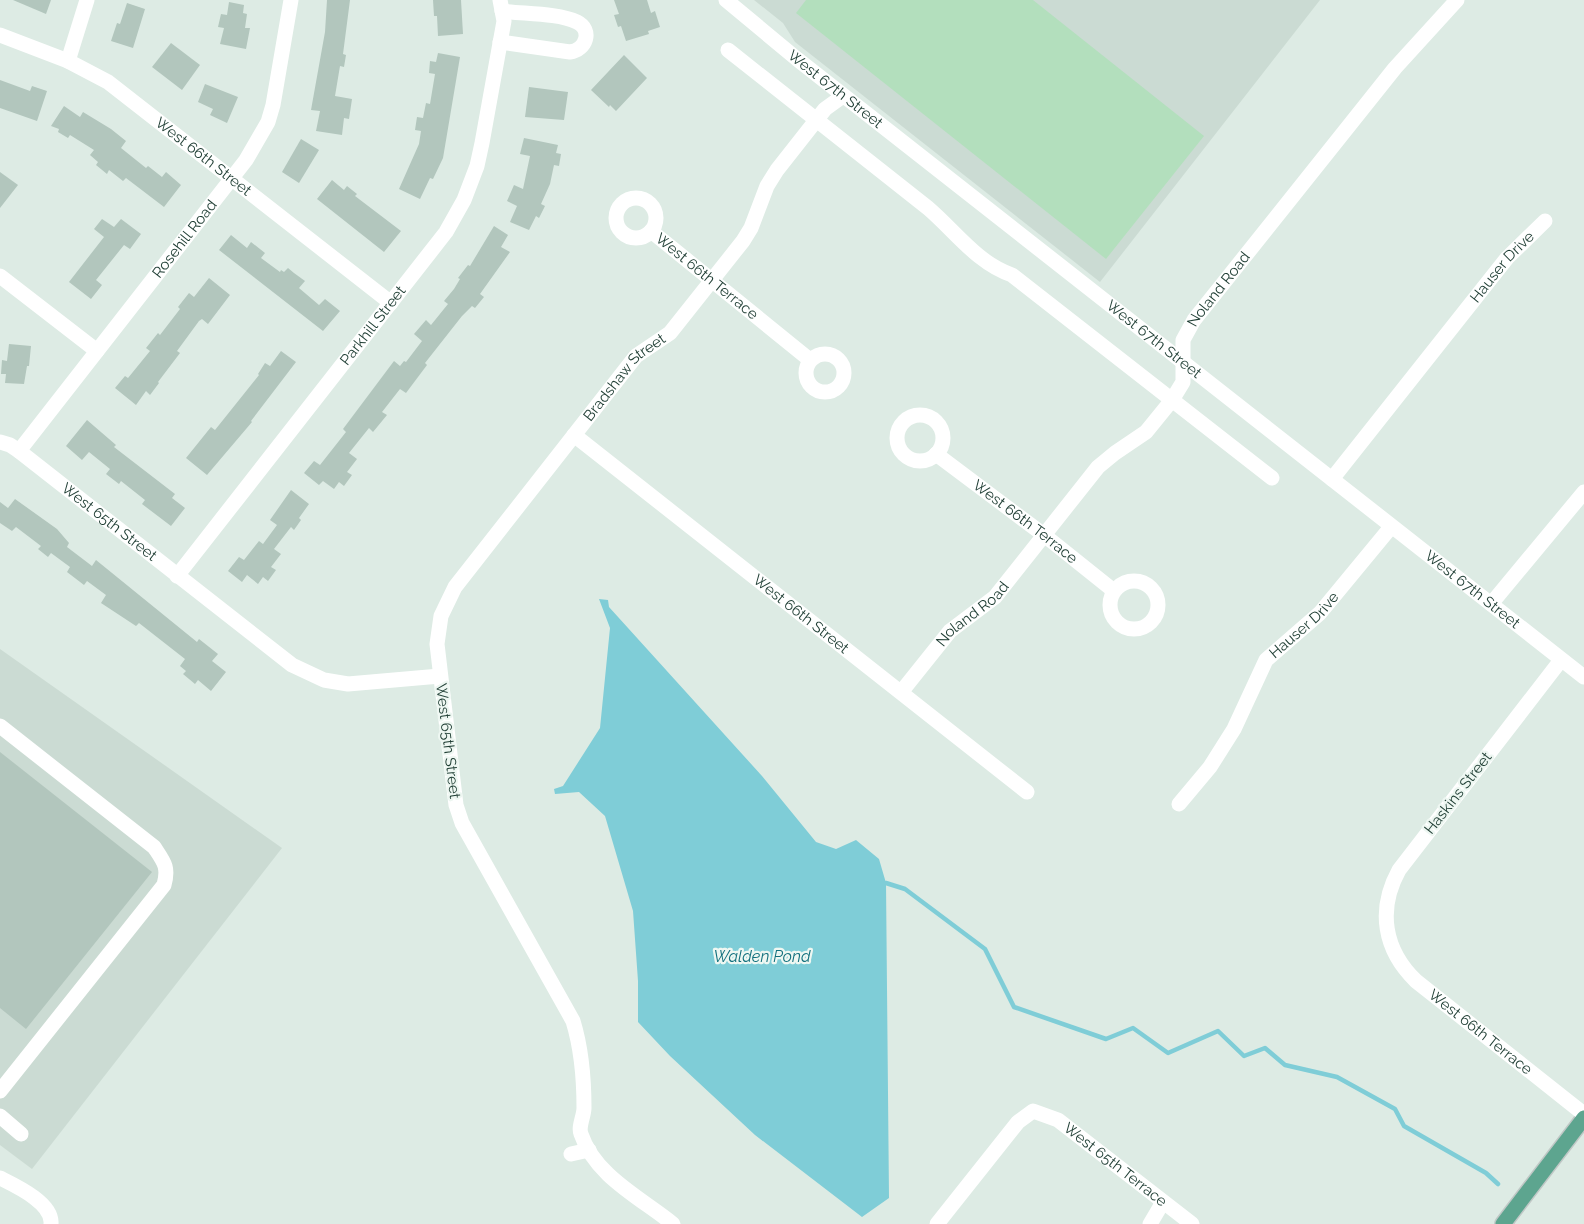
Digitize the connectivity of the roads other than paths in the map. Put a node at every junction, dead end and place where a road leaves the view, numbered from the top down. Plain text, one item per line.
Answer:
1 (87, 0) edge
2 (291, 0) edge
3 (726, 0) edge
4 (1457, 0) edge
5 (501, 6) edge
6 (0, 34) edge
7 (500, 42) junction
8 (728, 50) dead end
9 (68, 61) junction
10 (843, 96) junction
11 (816, 120) junction
12 (232, 178) junction
13 (1545, 221) dead end
14 (651, 231) dead end
15 (0, 276) edge
16 (712, 280) junction
17 (391, 303) junction
18 (96, 351) junction
19 (810, 360) dead end
20 (1183, 364) junction
21 (1172, 400) junction
22 (574, 435) junction
23 (0, 442) edge
24 (19, 451) junction
25 (936, 454) dead end
26 (1272, 478) dead end
27 (1332, 479) junction
28 (1584, 492) edge
29 (1392, 527) junction
30 (1044, 535) junction
31 (177, 576) junction
32 (1114, 592) dead end
33 (1491, 604) junction
34 (1562, 660) junction
35 (440, 676) junction
36 (1584, 677) edge
37 (902, 691) junction
38 (0, 726) edge
39 (1027, 792) dead end
40 (1179, 804) dead end
41 (1388, 940) joint
42 (0, 1091) edge
43 (1584, 1114) edge
44 (0, 1116) edge
45 (1584, 1118) edge
46 (21, 1134) dead end
47 (589, 1150) junction
48 (571, 1154) dead end
49 (0, 1178) edge
50 (1164, 1202) junction
51 (51, 1224) edge
52 (673, 1224) edge
53 (937, 1224) edge
54 (1150, 1224) edge
55 (1192, 1224) edge
56 (1503, 1224) edge

1 - 9 street
2 - 12 street, Rosehill Road
3 - 10 street, West 67th Street
4 - 20 street, Noland Road
5 - 7 street
5 - 7 street
6 - 9 street, West 66th Street
7 - 17 street, Parkhill Street
8 - 11 street
9 - 12 street, West 66th Street
10 - 11 street, Bradshaw Street
10 - 20 street, West 67th Street
11 - 16 street, Bradshaw Street
11 - 21 street
12 - 17 street, West 66th Street
12 - 18 street, Rosehill Road
13 - 27 street, Hauser Drive
14 - 16 street, West 66th Terrace
15 - 18 street
16 - 19 street, West 66th Terrace
16 - 22 street, Bradshaw Street
17 - 31 street, Parkhill Street
18 - 24 street, Rosehill Road
20 - 21 street, Noland Road
20 - 27 street, West 67th Street
21 - 26 street
21 - 30 street, Noland Road
22 - 35 street, Bradshaw Street
22 - 37 street, West 66th Street
23 - 24 street, West 65th Street
24 - 31 street, West 65th Street
25 - 30 street, West 66th Terrace
27 - 29 street, West 67th Street
28 - 33 street
29 - 33 street, West 67th Street
29 - 40 street, Hauser Drive
30 - 32 street, West 66th Terrace
30 - 37 street, Noland Road
31 - 35 street, West 65th Street
33 - 34 street, West 67th Street
34 - 36 street, West 67th Street
34 - 41 street, Haskins Street
35 - 47 street, West 65th Street
37 - 39 street, West 66th Street
38 - 42 street
41 - 43 street, West 66th Terrace
44 - 46 street
45 - 56 main road
47 - 48 street
47 - 52 street, West 65th Street
49 - 51 street
50 - 53 street, West 65th Terrace
50 - 54 street
50 - 55 street, West 65th Terrace

